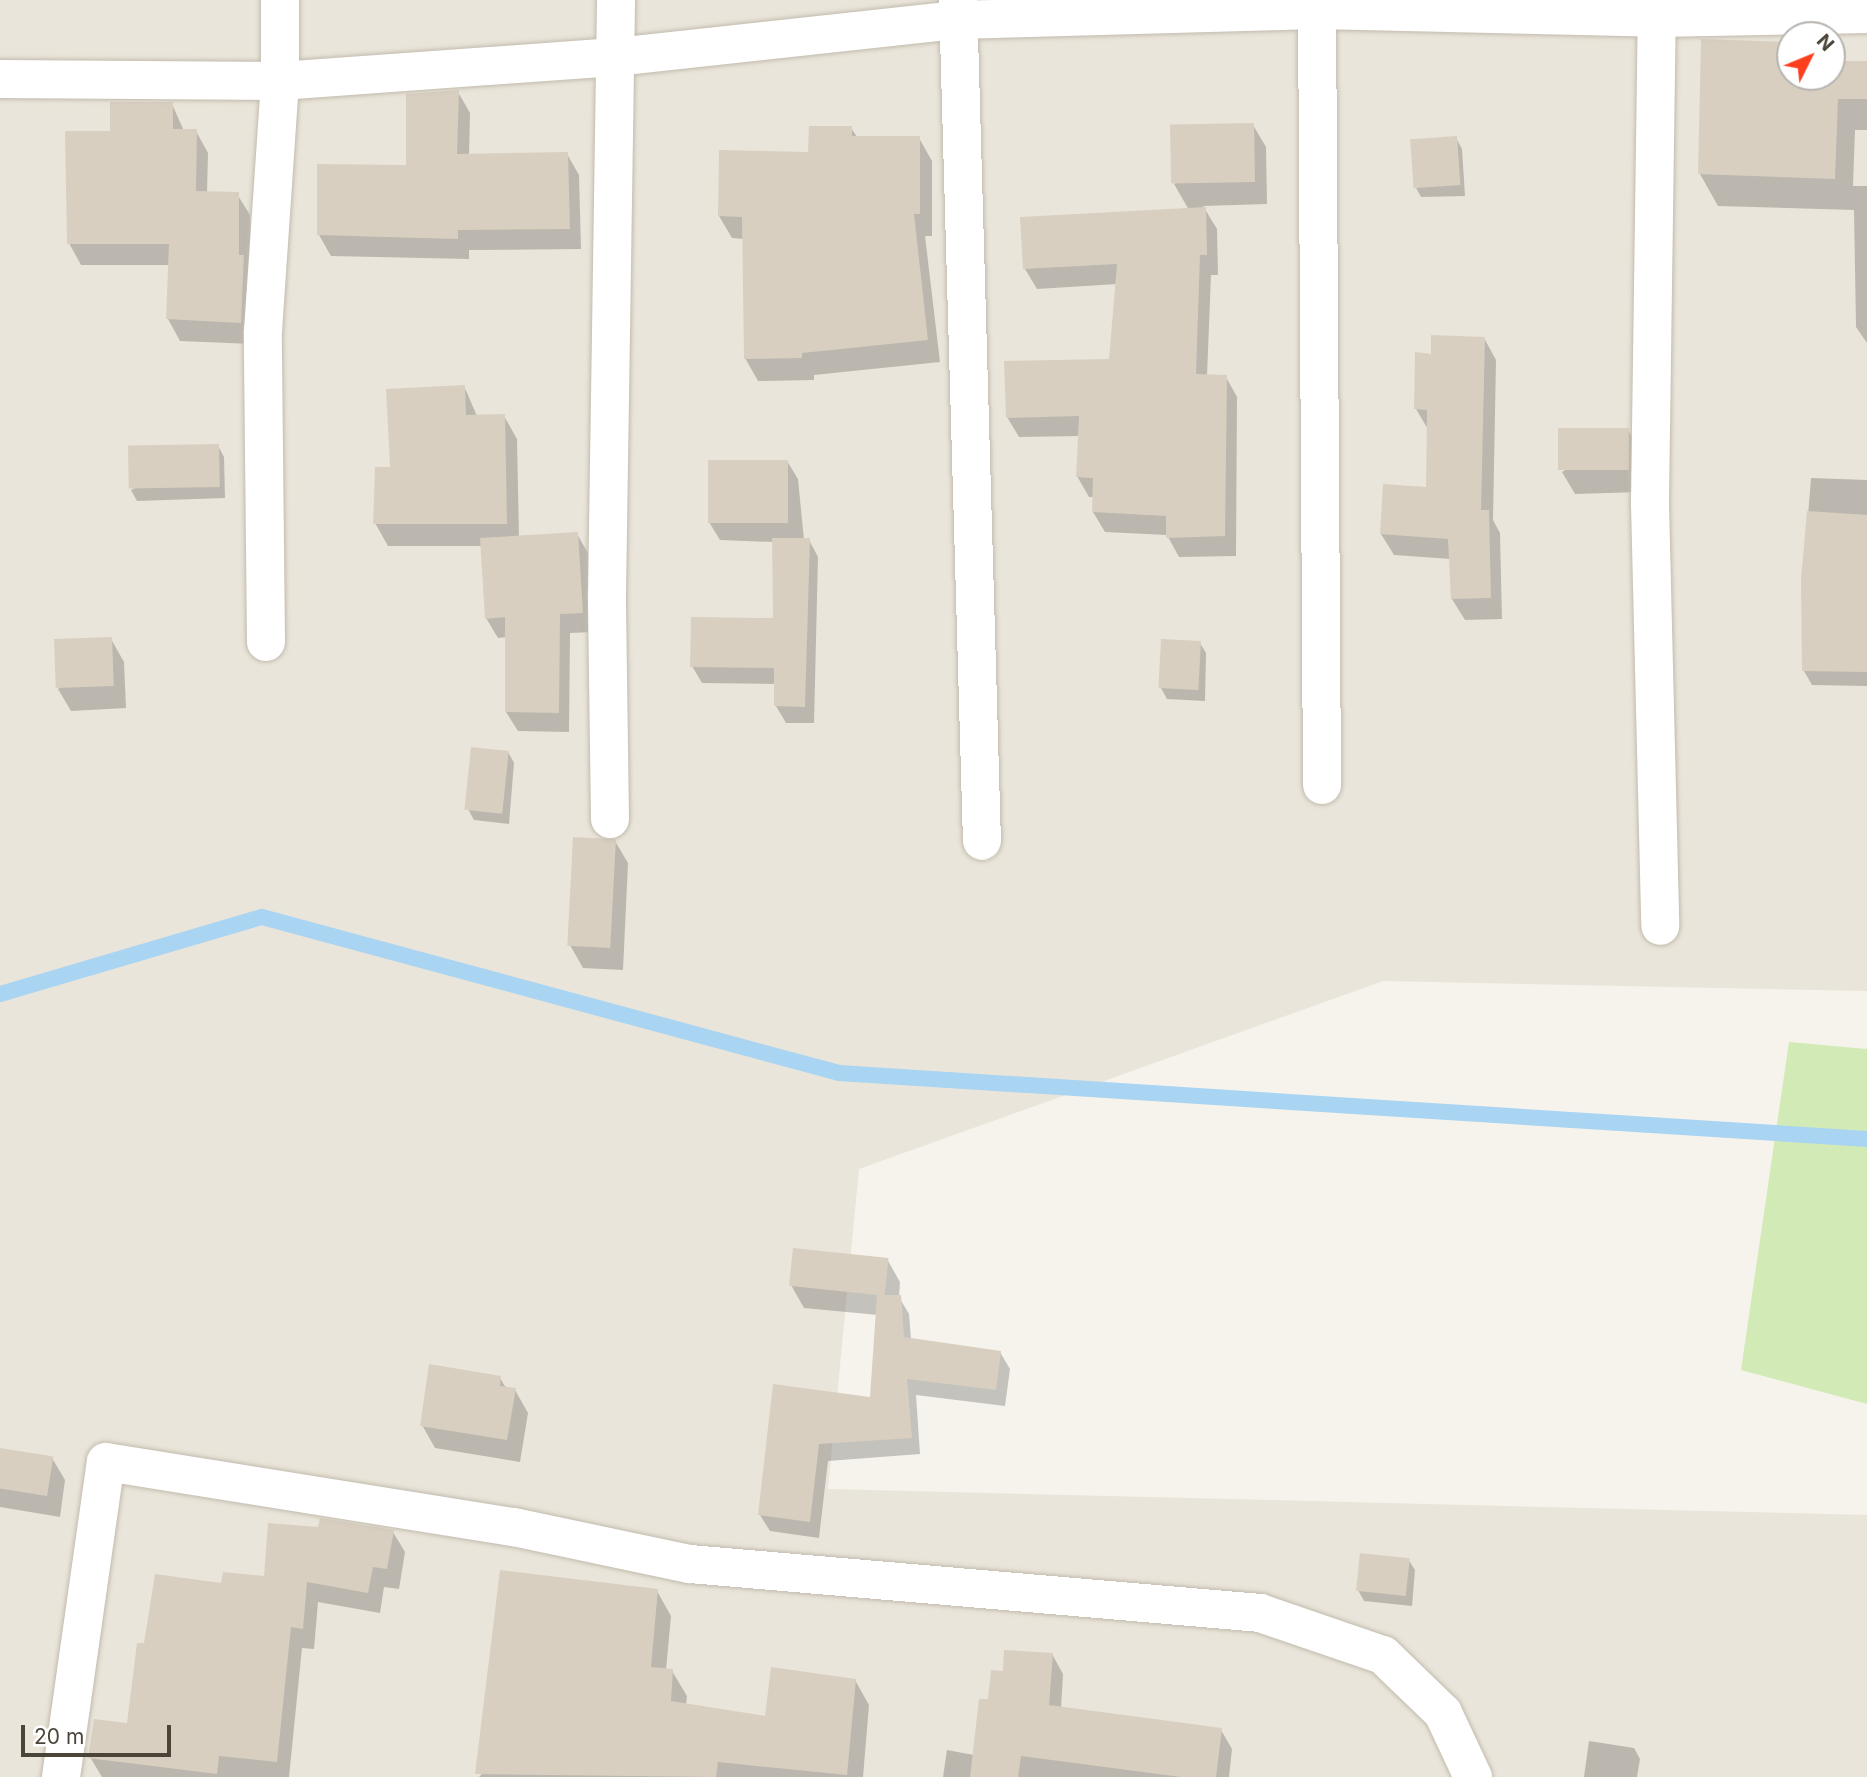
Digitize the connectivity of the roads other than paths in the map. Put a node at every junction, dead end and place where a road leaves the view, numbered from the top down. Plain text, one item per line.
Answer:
1 (280, 0) edge
2 (616, 0) edge
3 (1657, 9) edge
4 (957, 10) edge
5 (1317, 10) junction
6 (1867, 14) edge
7 (615, 57) junction
8 (0, 79) edge
9 (280, 82) junction
10 (266, 642) dead end
11 (1322, 785) dead end
12 (610, 819) dead end
13 (982, 841) dead end
14 (1660, 926) dead end
15 (61, 1777) edge
16 (1473, 1777) edge

1 - 9 street
2 - 7 street
3 - 5 street
3 - 6 street
3 - 14 street
4 - 5 street
4 - 7 street
4 - 13 street
5 - 11 street
7 - 9 street
7 - 12 street
8 - 9 street
9 - 10 street
15 - 16 street

